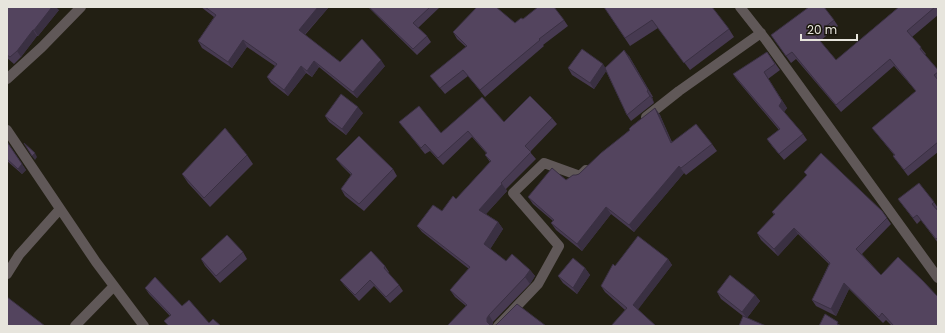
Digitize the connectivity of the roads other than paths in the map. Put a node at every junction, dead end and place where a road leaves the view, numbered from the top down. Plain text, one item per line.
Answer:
1 (81, 7) edge
2 (740, 7) edge
3 (766, 36) junction
4 (7, 79) edge
5 (637, 125) edge
6 (7, 130) edge
7 (591, 166) edge
8 (60, 209) junction
9 (7, 274) edge
10 (938, 278) edge
11 (114, 286) junction
12 (75, 326) edge
13 (144, 326) edge
14 (498, 326) edge

1 - 4 street
2 - 3 street
3 - 5 street
3 - 10 street
6 - 8 street
7 - 14 street
8 - 9 street
8 - 11 street
11 - 12 street
11 - 13 street

